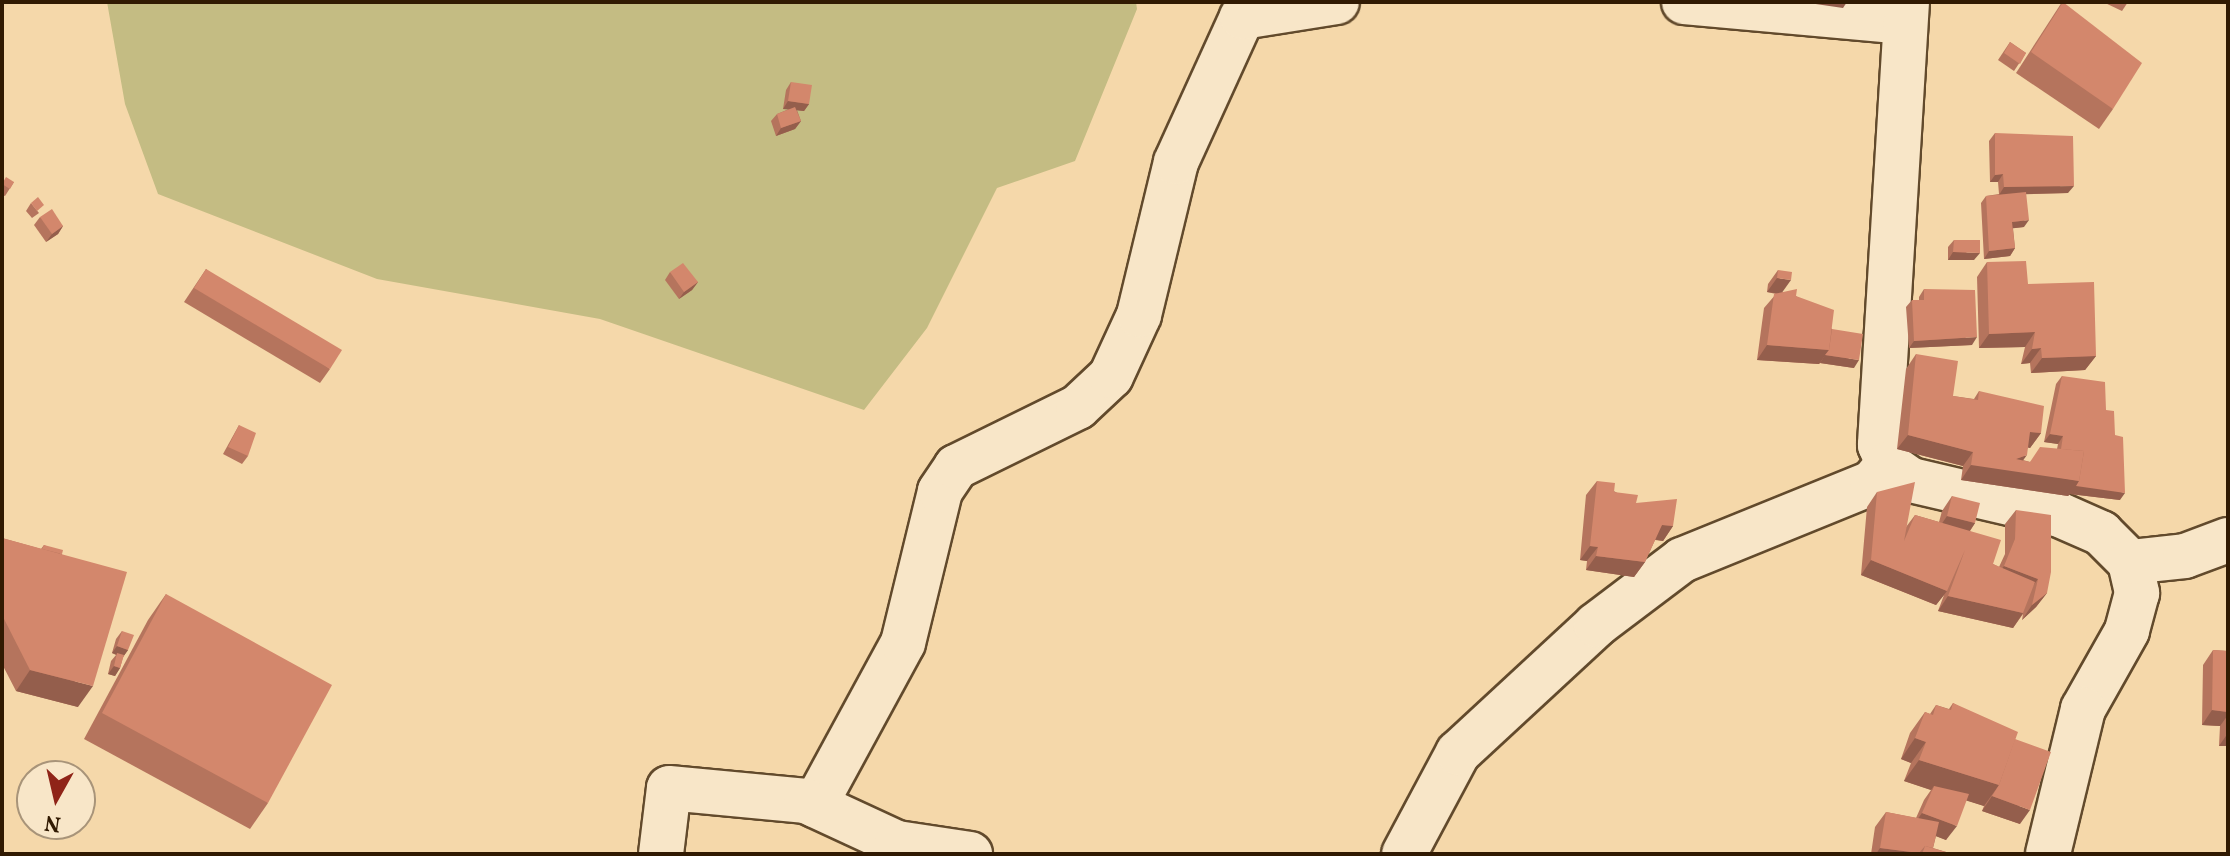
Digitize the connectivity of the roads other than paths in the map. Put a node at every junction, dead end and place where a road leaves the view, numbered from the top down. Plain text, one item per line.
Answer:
1 (1337, 2) edge
2 (1684, 2) edge
3 (1905, 12) edge
4 (1888, 464) junction
5 (2228, 540) edge
6 (2130, 562) junction
7 (815, 805) junction
8 (661, 854) edge
9 (970, 854) edge
10 (1404, 854) edge
11 (2048, 854) edge

1 - 7 street
2 - 3 street
3 - 4 street
4 - 6 street
4 - 10 street
5 - 6 street
6 - 11 street
7 - 8 street
7 - 9 street

